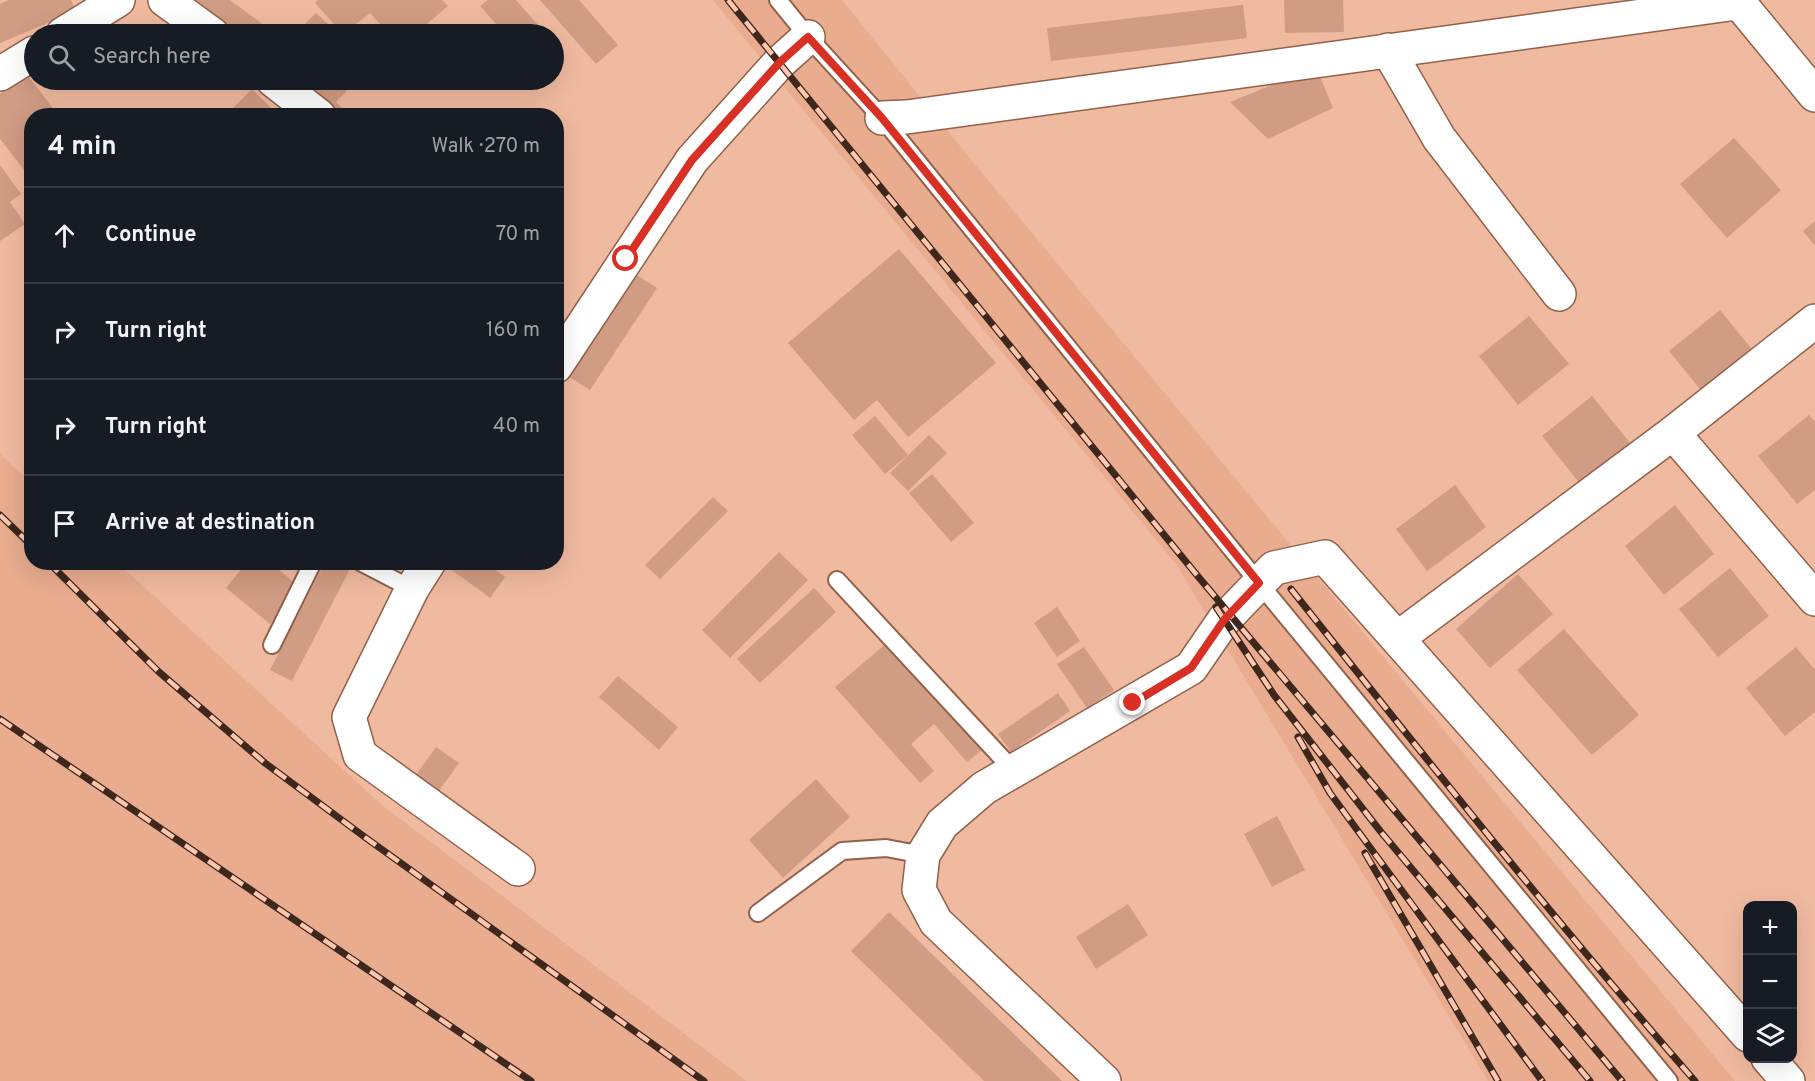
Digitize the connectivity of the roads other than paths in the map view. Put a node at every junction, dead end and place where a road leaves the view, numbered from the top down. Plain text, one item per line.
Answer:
1 (118, 0) edge
2 (165, 0) edge
3 (778, 0) edge
4 (1737, 1) edge
5 (79, 24) edge
6 (198, 24) edge
7 (808, 37) junction
8 (1388, 50) junction
9 (24, 59) edge
10 (0, 74) edge
11 (286, 90) edge
12 (1815, 95) edge
13 (309, 108) edge
14 (882, 118) junction
15 (1559, 294) dead end
16 (1815, 321) edge
17 (564, 354) edge
18 (1673, 434) junction
19 (309, 570) edge
20 (395, 570) edge
21 (421, 576) edge
22 (837, 580) dead end
23 (1259, 583) junction
24 (1815, 599) edge
25 (1398, 638) junction
26 (272, 645) dead end
27 (1014, 771) junction
28 (923, 855) junction
29 (518, 869) dead end
30 (758, 913) dead end
31 (1743, 1029) edge
32 (1772, 1063) edge
33 (1104, 1081) edge
34 (1669, 1081) edge
35 (1788, 1081) edge

1 - 5 street
2 - 6 street
3 - 7 lane
4 - 8 street
4 - 12 street
7 - 14 lane
7 - 17 street
8 - 14 street
8 - 15 street
9 - 10 street
11 - 13 street
14 - 23 lane
16 - 18 street
18 - 24 street
18 - 25 street
19 - 26 lane
20 - 21 lane
21 - 29 street
22 - 27 lane
23 - 25 street
23 - 27 street
23 - 34 lane
25 - 31 street
27 - 28 street
28 - 30 lane
28 - 33 street
32 - 35 street

